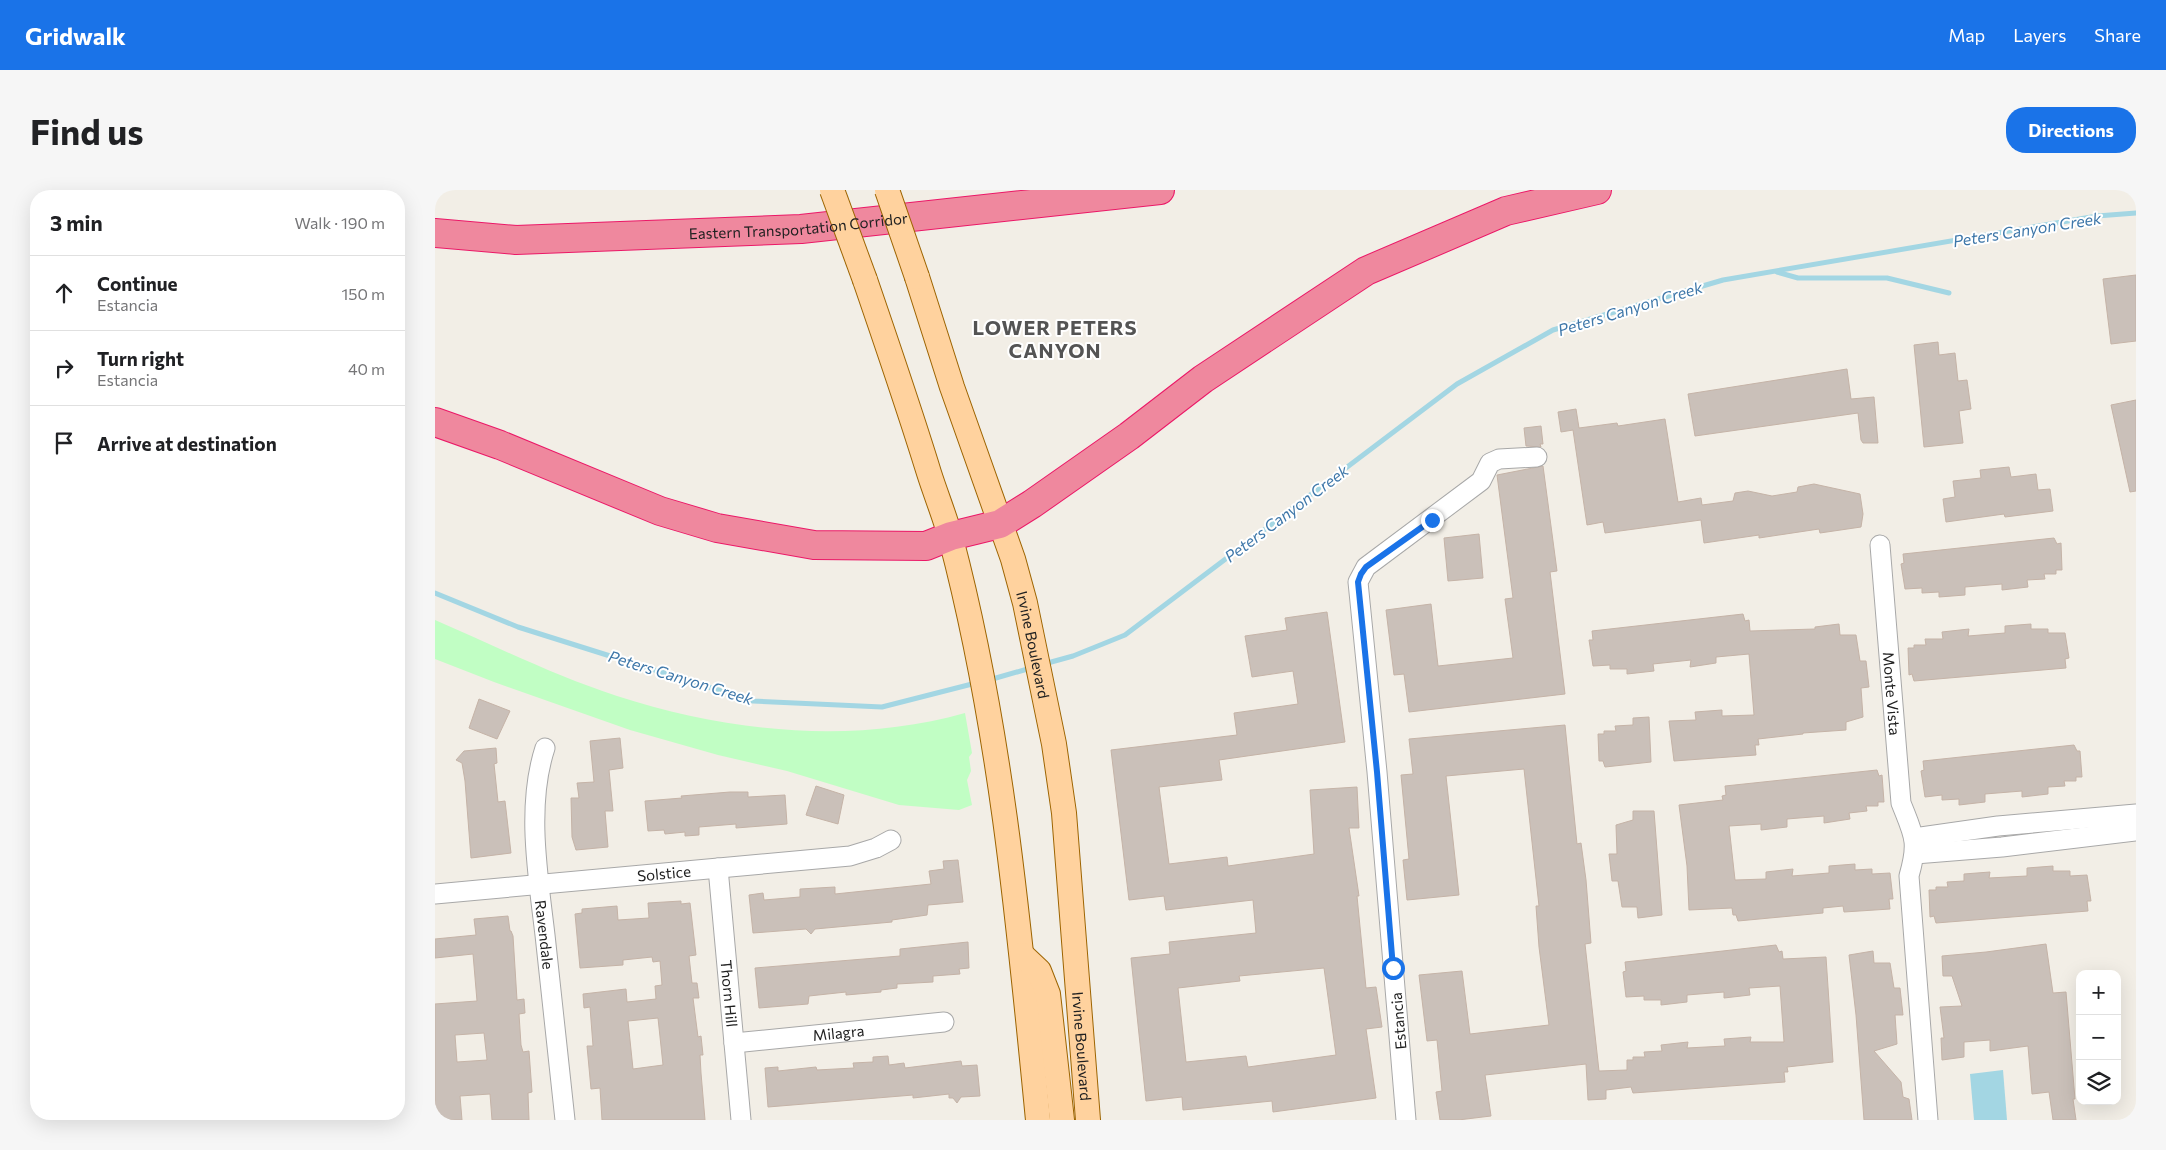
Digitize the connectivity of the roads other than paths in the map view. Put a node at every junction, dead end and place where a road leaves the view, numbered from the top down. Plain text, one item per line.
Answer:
1 (832, 190) edge
2 (887, 190) edge
3 (1160, 190) edge
4 (1597, 190) edge
5 (435, 233) edge
6 (435, 422) edge
7 (1537, 457) dead end
8 (1000, 524) junction
9 (951, 536) junction
10 (1880, 545) dead end
11 (545, 748) dead end
12 (2136, 814) edge
13 (2136, 831) edge
14 (891, 840) dead end
15 (1915, 846) junction
16 (718, 868) junction
17 (539, 884) junction
18 (435, 894) edge
19 (1022, 955) junction
20 (944, 1022) dead end
21 (734, 1043) junction
22 (565, 1120) edge
23 (741, 1120) edge
24 (1038, 1120) edge
25 (1062, 1120) edge
26 (1087, 1120) edge
27 (1406, 1120) edge
28 (1928, 1120) edge

1 - 9 main road, bridge
2 - 8 main road, Irvine Boulevard, bridge
3 - 5 highway, Eastern Transportation Corridor
4 - 8 highway
6 - 9 highway
7 - 27 street, Estancia
8 - 9 highway
8 - 26 main road, Irvine Boulevard
9 - 19 main road
10 - 15 street, Monte Vista
11 - 17 street, Ravendale
12 - 15 street
13 - 15 street
14 - 16 street, Solstice
15 - 28 street
16 - 17 street, Solstice
16 - 21 street, Thorn Hill
17 - 18 street, Solstice
17 - 22 street, Ravendale
19 - 24 main road
19 - 25 main road
20 - 21 street, Milagra
21 - 23 street, Thorn Hill

